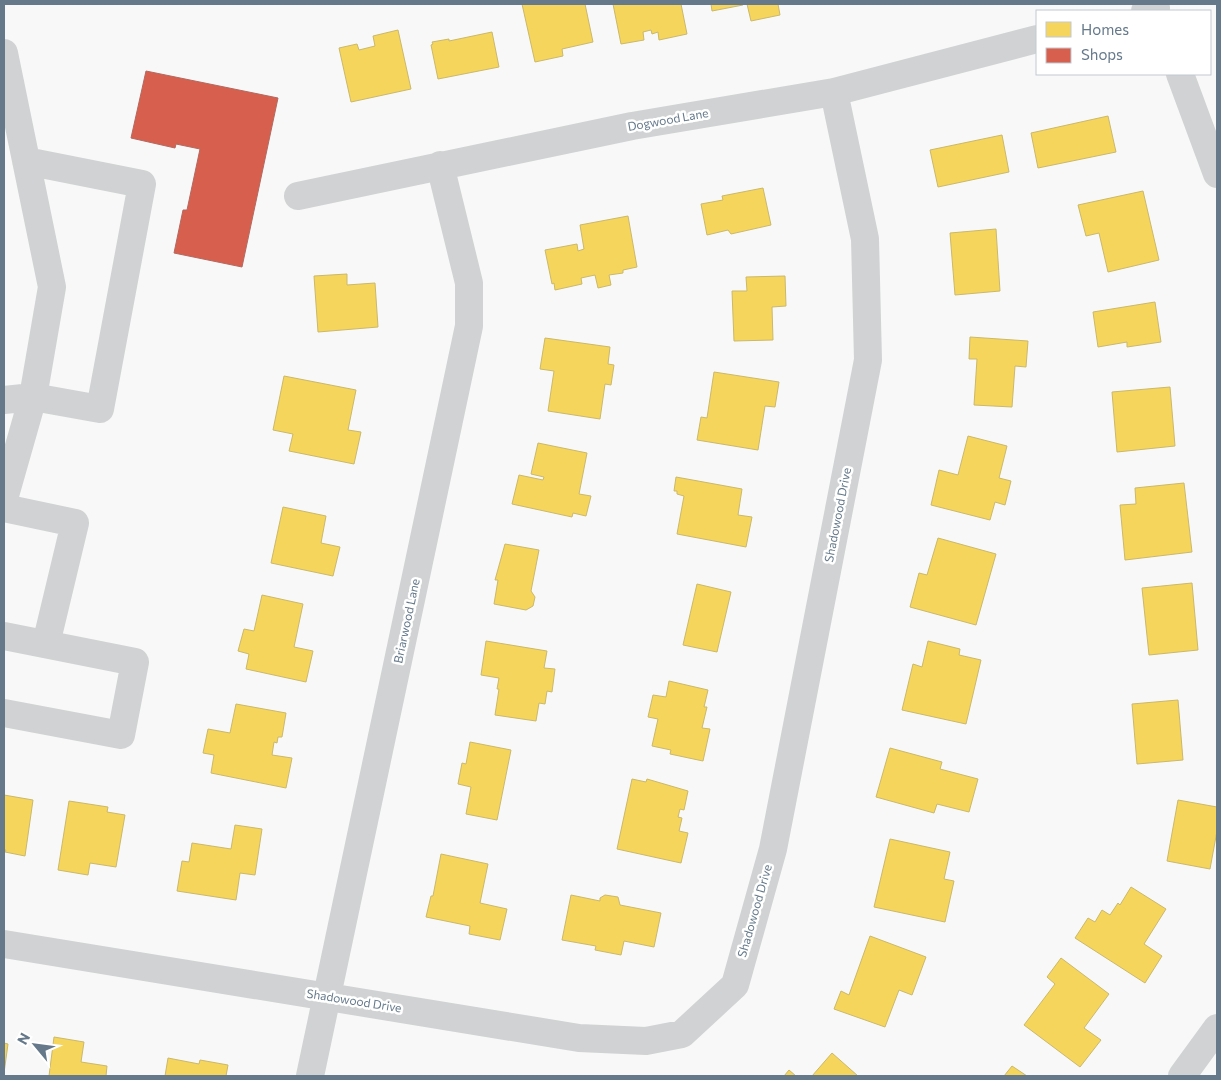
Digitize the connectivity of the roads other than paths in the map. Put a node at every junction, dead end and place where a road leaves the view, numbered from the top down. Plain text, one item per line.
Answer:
1 (1036, 39) edge
2 (4, 54) edge
3 (1180, 75) edge
4 (834, 92) junction
5 (9, 101) edge
6 (26, 161) junction
7 (440, 165) junction
8 (1217, 174) edge
9 (298, 196) dead end
10 (33, 397) junction
11 (4, 400) edge
12 (4, 499) edge
13 (4, 508) edge
14 (4, 636) edge
15 (46, 644) junction
16 (4, 713) edge
17 (4, 944) edge
18 (328, 997) junction
19 (1217, 1028) edge
20 (310, 1076) edge
21 (1182, 1076) edge

1 - 4 street, Dogwood Lane
2 - 5 street
3 - 8 street
4 - 7 street, Dogwood Lane
4 - 18 street, Shadowood Drive
5 - 6 street
6 - 10 street
6 - 10 street
7 - 9 street, Dogwood Lane
7 - 18 street, Briarwood Lane
10 - 11 street
10 - 12 street
13 - 15 street
14 - 15 street
15 - 16 street
17 - 18 street, Shadowood Drive
18 - 20 street, Briarwood Lane
19 - 21 street

